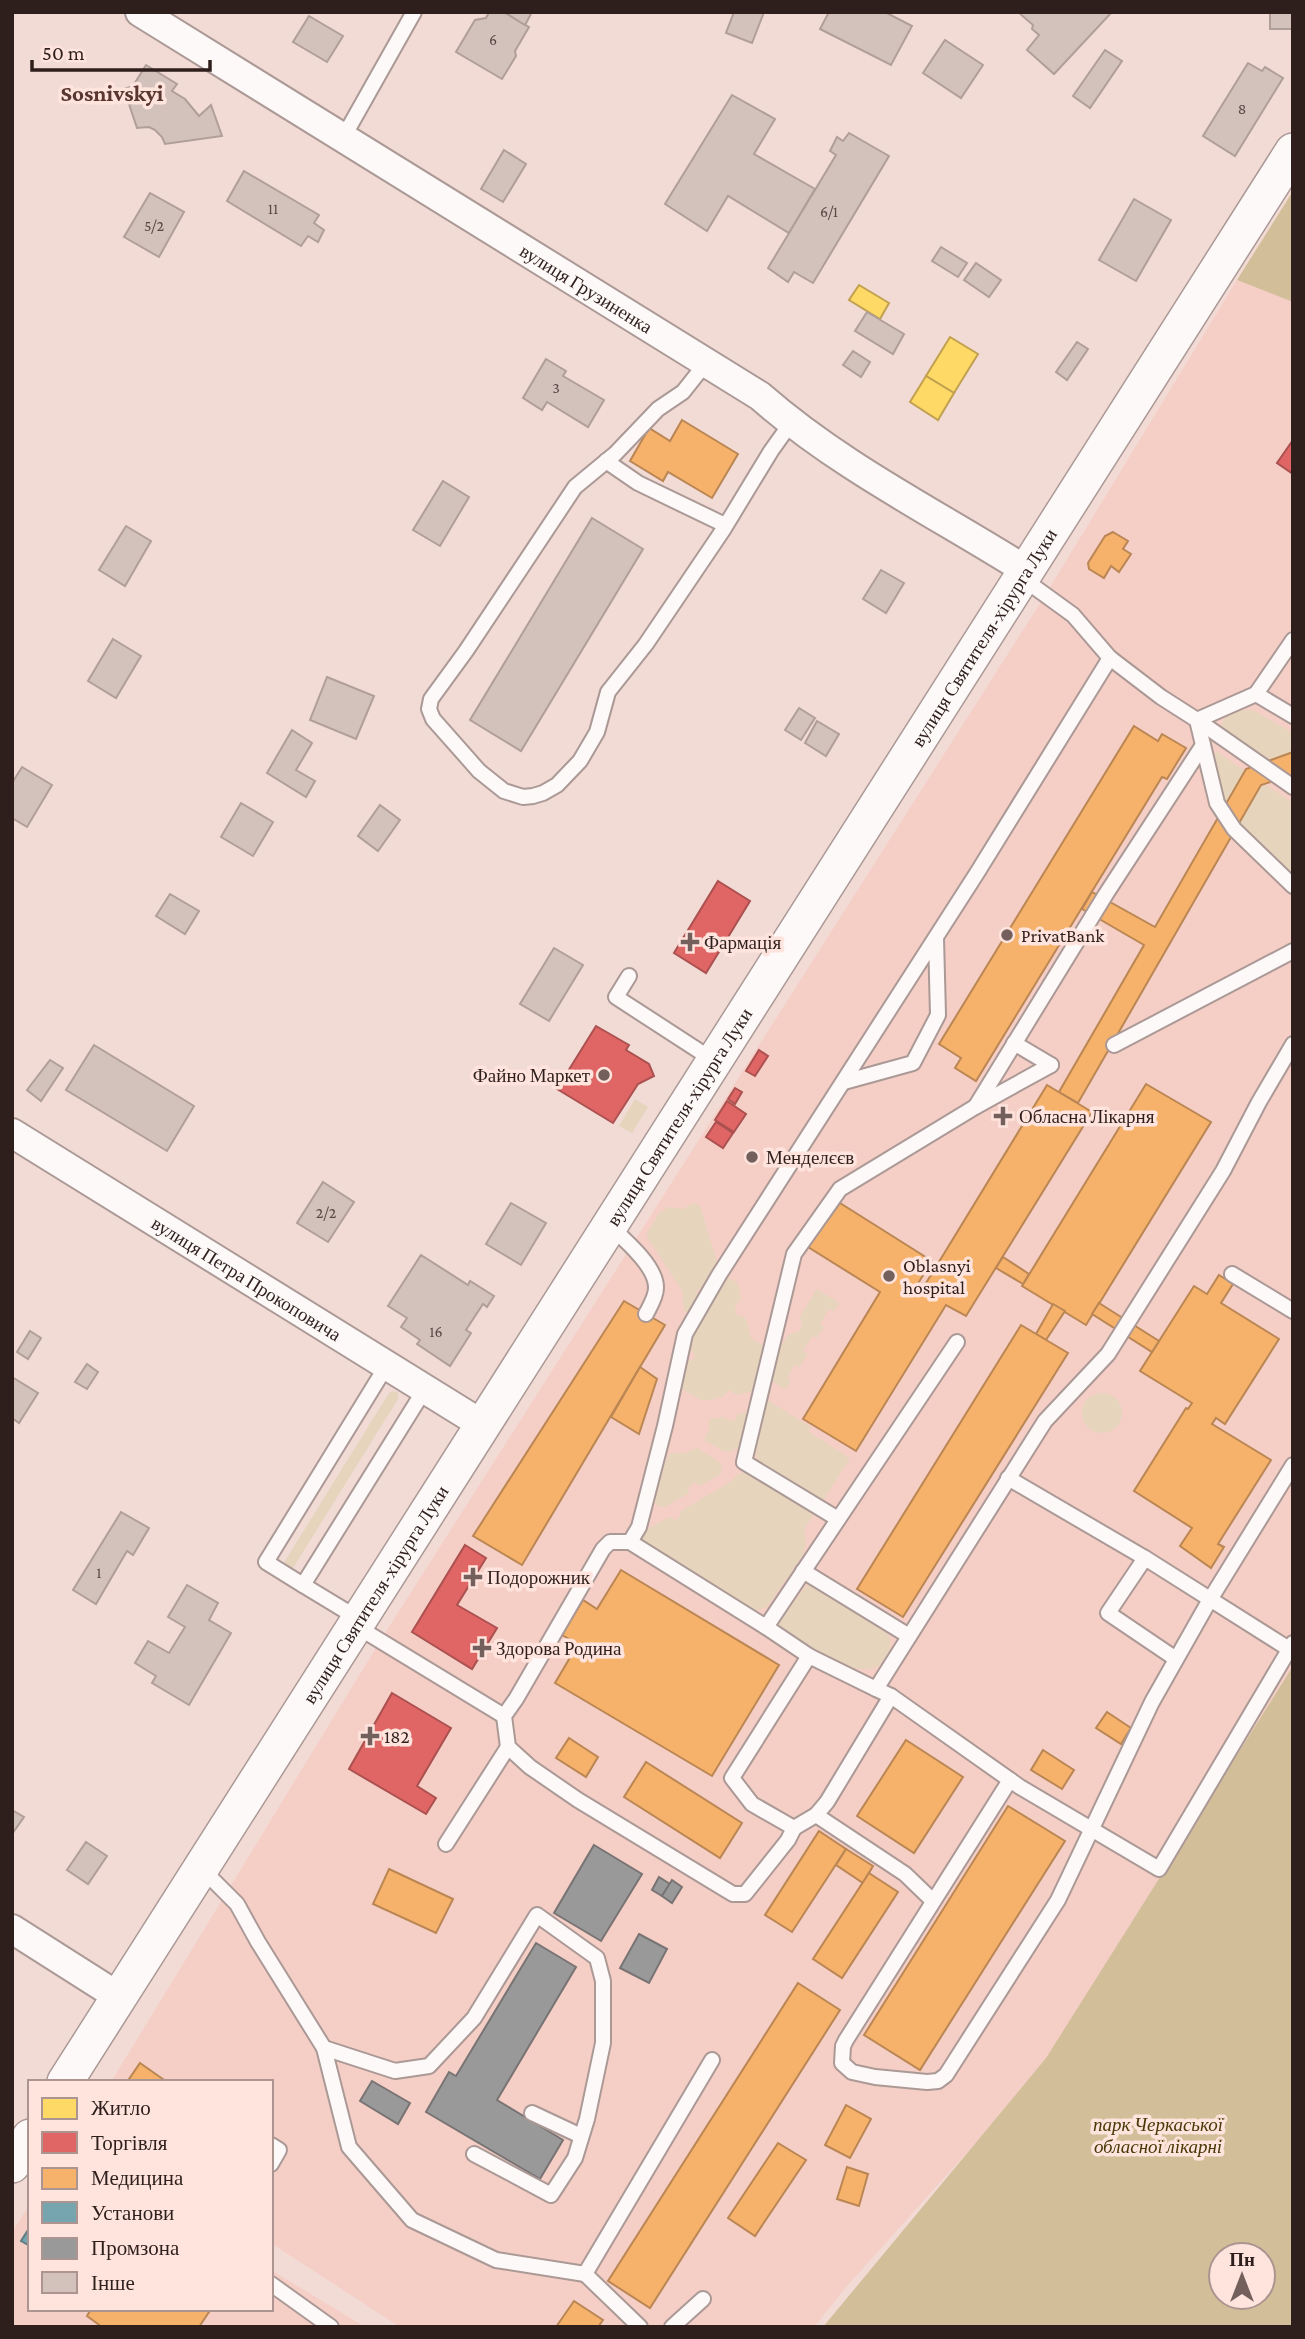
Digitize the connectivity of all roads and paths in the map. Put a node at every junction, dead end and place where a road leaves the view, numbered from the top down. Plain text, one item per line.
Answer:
1 (140, 12) edge
2 (414, 12) edge
3 (343, 138) junction
4 (1293, 151) edge
5 (706, 363) junction
6 (791, 423) junction
7 (606, 461) junction
8 (725, 525) junction
9 (1025, 574) junction
10 (1293, 640) edge
11 (1110, 658) junction
12 (1256, 694) junction
13 (1293, 716) edge
14 (1197, 720) junction
15 (1203, 745) junction
16 (1293, 787) edge
17 (1293, 886) edge
18 (936, 937) junction
19 (1293, 951) edge
20 (629, 976) dead end
21 (1014, 1043) junction
22 (1293, 1044) edge
23 (1114, 1045) dead end
24 (713, 1059) junction
25 (844, 1082) junction
26 (975, 1107) junction
27 (12, 1133) edge
28 (609, 1225) junction
29 (1232, 1274) dead end
30 (1293, 1311) edge
31 (646, 1314) dead end
32 (957, 1342) dead end
33 (387, 1365) junction
34 (425, 1389) junction
35 (483, 1425) junction
36 (1293, 1465) edge
37 (1008, 1478) junction
38 (838, 1519) junction
39 (630, 1542) junction
40 (1146, 1558) junction
41 (803, 1571) junction
42 (303, 1585) junction
43 (1210, 1600) junction
44 (357, 1622) junction
45 (766, 1627) junction
46 (909, 1636) junction
47 (1291, 1646) edge
48 (809, 1656) junction
49 (1176, 1659) junction
50 (876, 1689) junction
51 (891, 1696) junction
52 (504, 1716) junction
53 (508, 1747) junction
54 (1010, 1780) junction
55 (816, 1815) junction
56 (794, 1828) junction
57 (1091, 1829) junction
58 (446, 1844) dead end
59 (201, 1868) junction
60 (933, 1901) junction
61 (12, 1929) edge
62 (119, 1997) junction
63 (324, 2048) junction
64 (712, 2060) dead end
65 (66, 2080) edge
66 (532, 2113) dead end
67 (582, 2136) junction
68 (28, 2140) edge
69 (273, 2146) edge
70 (474, 2154) dead end
71 (273, 2160) edge
72 (12, 2165) edge
73 (585, 2274) junction
74 (273, 2285) edge
75 (703, 2299) dead end
76 (331, 2327) edge
77 (640, 2327) edge
78 (672, 2327) edge

1 - 3 street, вулиця Грузиненка
2 - 3 lane
3 - 5 street, вулиця Грузиненка
4 - 9 street, вулиця Святителя-хірурга Луки
5 - 6 street, вулиця Грузиненка
5 - 7 lane
6 - 8 lane
6 - 9 street, вулиця Грузиненка
7 - 8 lane
7 - 8 lane
9 - 11 lane
9 - 24 street, вулиця Святителя-хірурга Луки
10 - 12 lane
11 - 14 lane
11 - 18 lane
12 - 13 lane
12 - 14 lane
14 - 15 lane
14 - 16 lane
15 - 17 lane
15 - 21 lane
18 - 25 lane
18 - 25 lane
19 - 23 lane
20 - 24 lane
21 - 26 lane
21 - 26 lane
22 - 37 lane
24 - 28 street, вулиця Святителя-хірурга Луки
25 - 39 lane
26 - 38 lane
27 - 33 street, вулиця Петра Прокоповича
28 - 31 lane
28 - 35 street, вулиця Святителя-хірурга Луки
29 - 30 lane
32 - 38 lane
33 - 34 street, вулиця Петра Прокоповича
33 - 42 lane
34 - 35 street, вулиця Петра Прокоповича
34 - 42 lane
35 - 44 street, вулиця Святителя-хірурга Луки
36 - 43 lane
37 - 40 lane
37 - 46 lane
38 - 41 lane
39 - 45 lane
39 - 52 lane
40 - 43 lane
40 - 49 lane
41 - 45 lane
41 - 46 lane
42 - 44 lane
43 - 47 lane
43 - 49 lane
44 - 52 lane
44 - 59 street, вулиця Святителя-хірурга Луки
45 - 48 lane
46 - 50 lane
47 - 57 lane
48 - 50 lane
48 - 56 lane
49 - 57 lane
50 - 51 lane
51 - 54 lane
51 - 55 lane
52 - 53 lane
53 - 56 lane
53 - 58 lane
54 - 57 lane
54 - 60 lane
55 - 56 lane
55 - 60 lane
57 - 60 lane
59 - 62 street, вулиця Святителя-хірурга Луки
59 - 63 lane
61 - 62 street
62 - 65 street, вулиця Святителя-хірурга Луки
63 - 67 lane
63 - 73 lane
64 - 73 lane
66 - 67 lane
67 - 70 lane
68 - 72 street
69 - 71 lane
73 - 77 lane
74 - 76 lane
75 - 78 lane

